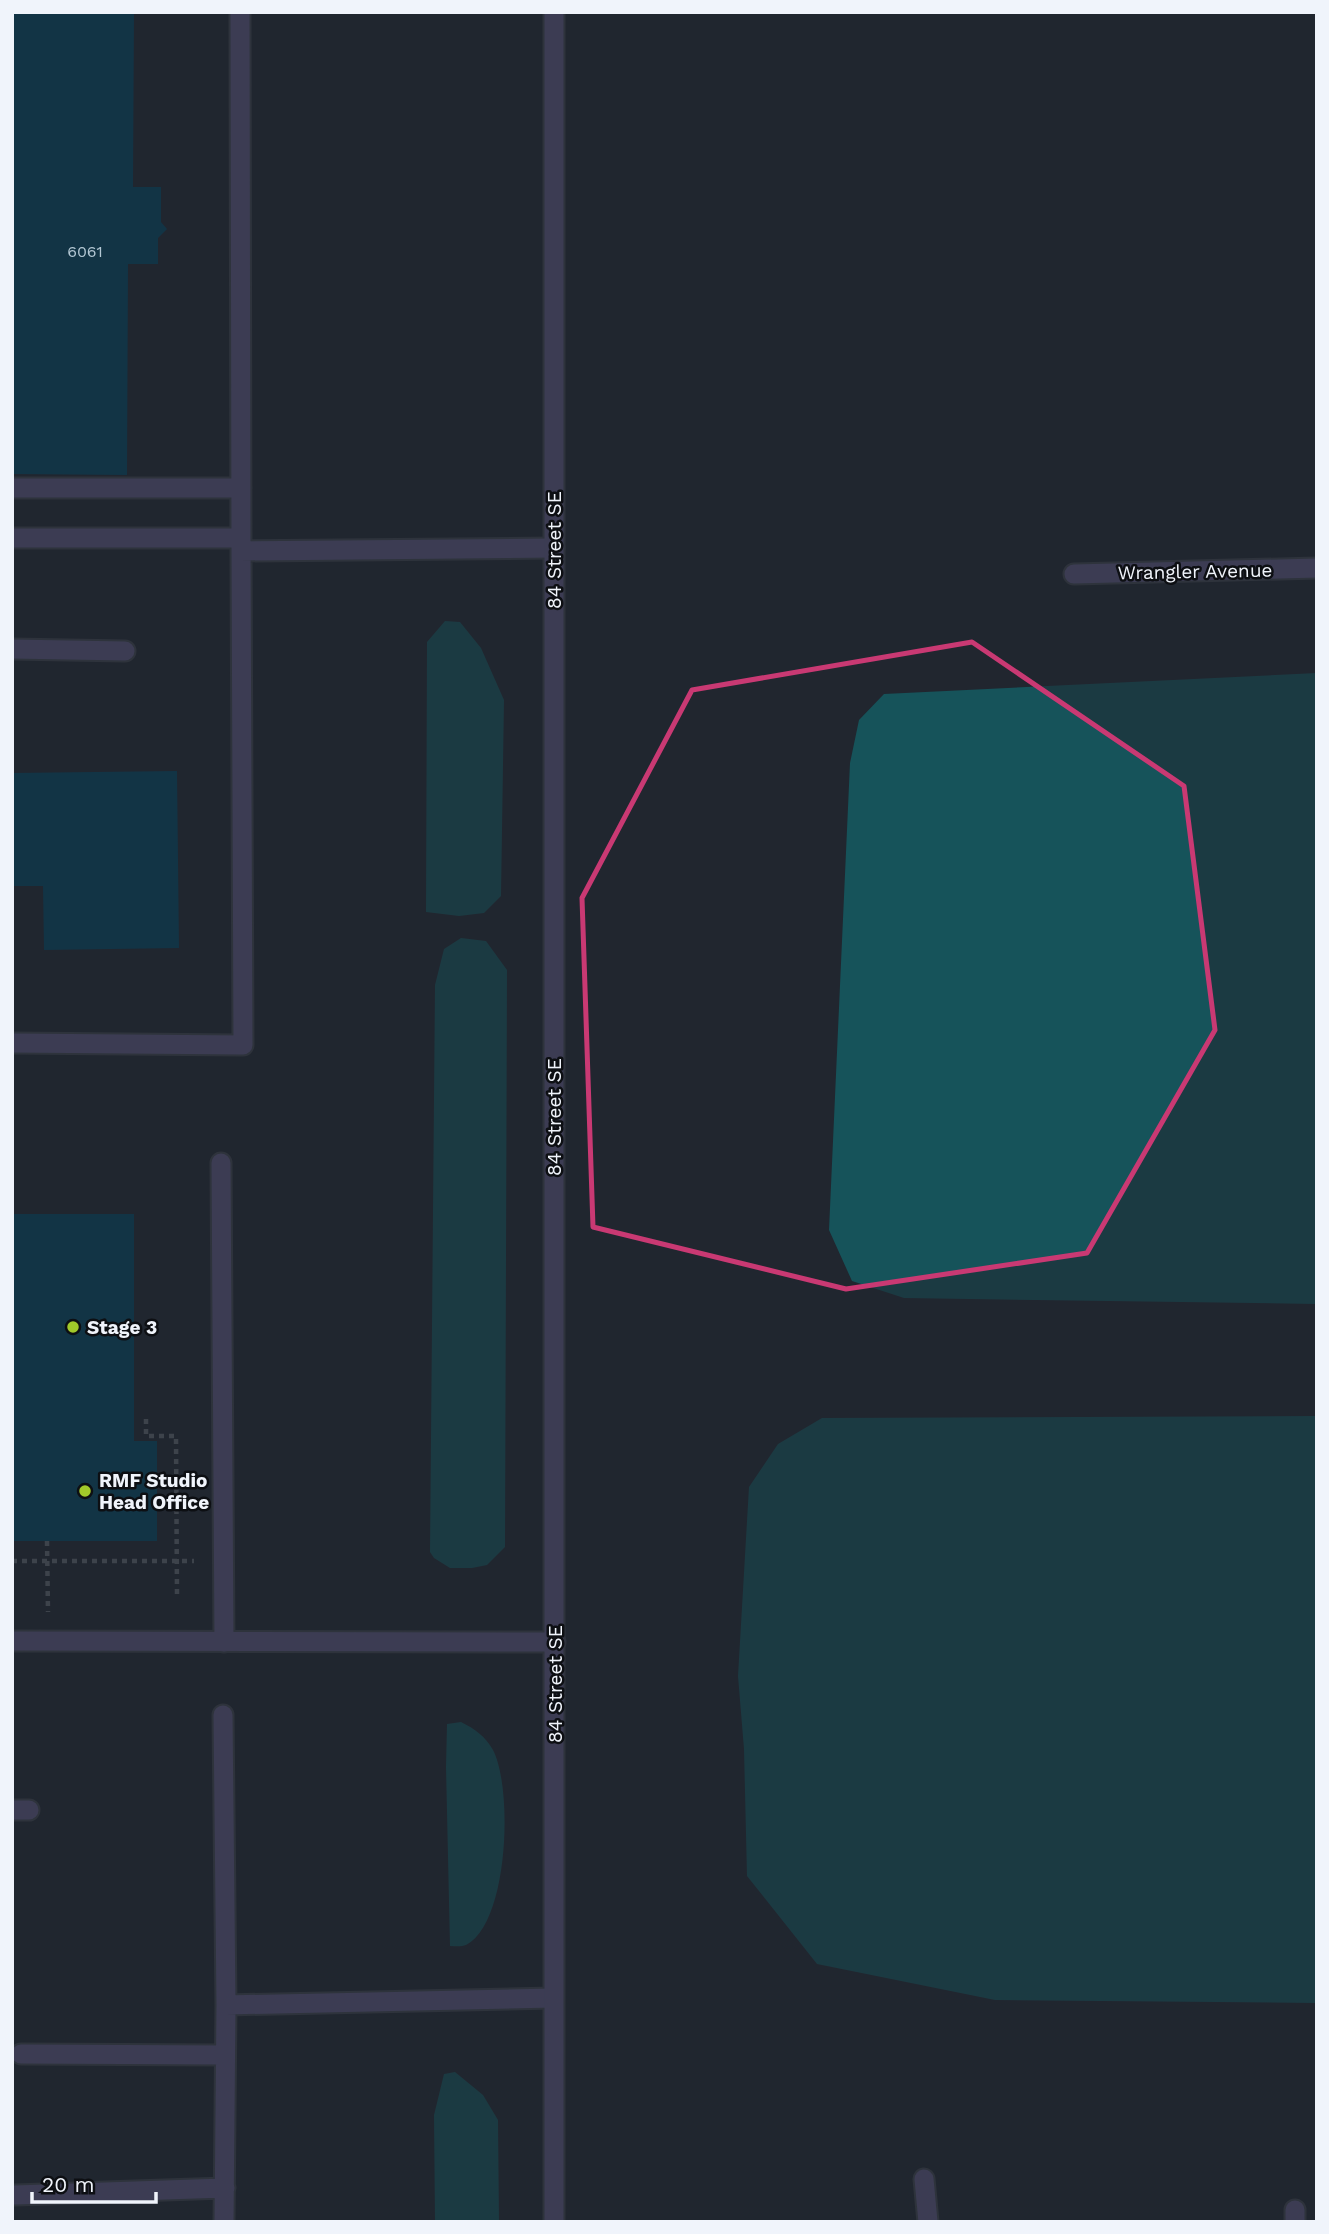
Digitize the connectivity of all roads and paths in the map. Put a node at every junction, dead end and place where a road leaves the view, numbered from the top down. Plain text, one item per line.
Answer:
1 (240, 12) edge
2 (554, 12) edge
3 (12, 488) edge
4 (241, 488) junction
5 (12, 538) edge
6 (241, 544) junction
7 (554, 548) junction
8 (1317, 568) edge
9 (1074, 574) dead end
10 (12, 649) edge
11 (125, 651) dead end
12 (12, 1043) edge
13 (221, 1163) dead end
14 (146, 1419) dead end
15 (47, 1541) dead end
16 (12, 1561) edge
17 (47, 1561) junction
18 (177, 1561) junction
19 (223, 1561) junction
20 (177, 1595) dead end
21 (12, 1641) edge
22 (49, 1641) junction
23 (224, 1642) junction
24 (555, 1642) junction
25 (223, 1715) dead end
26 (553, 1998) junction
27 (226, 2005) junction
28 (21, 2054) dead end
29 (225, 2055) junction
30 (924, 2179) dead end
31 (225, 2188) junction
32 (15, 2195) dead end
33 (224, 2222) edge
34 (554, 2222) edge
35 (928, 2222) edge

1 - 4 street
2 - 7 street, 84 Street SE
3 - 4 street
4 - 6 street
5 - 6 street
6 - 7 street
6 - 12 street
7 - 24 street, 84 Street SE
8 - 9 street, Wrangler Avenue
10 - 11 street
13 - 19 street
14 - 18 path
15 - 17 path
16 - 17 path
17 - 18 path
17 - 22 path
18 - 19 path
18 - 20 path
19 - 23 street
21 - 22 street
22 - 23 street
23 - 24 street
24 - 26 street, 84 Street SE
25 - 27 street
26 - 27 street
26 - 34 street, 84 Street SE
27 - 29 street
28 - 29 street
29 - 31 street
30 - 35 street
31 - 32 street
31 - 33 street

